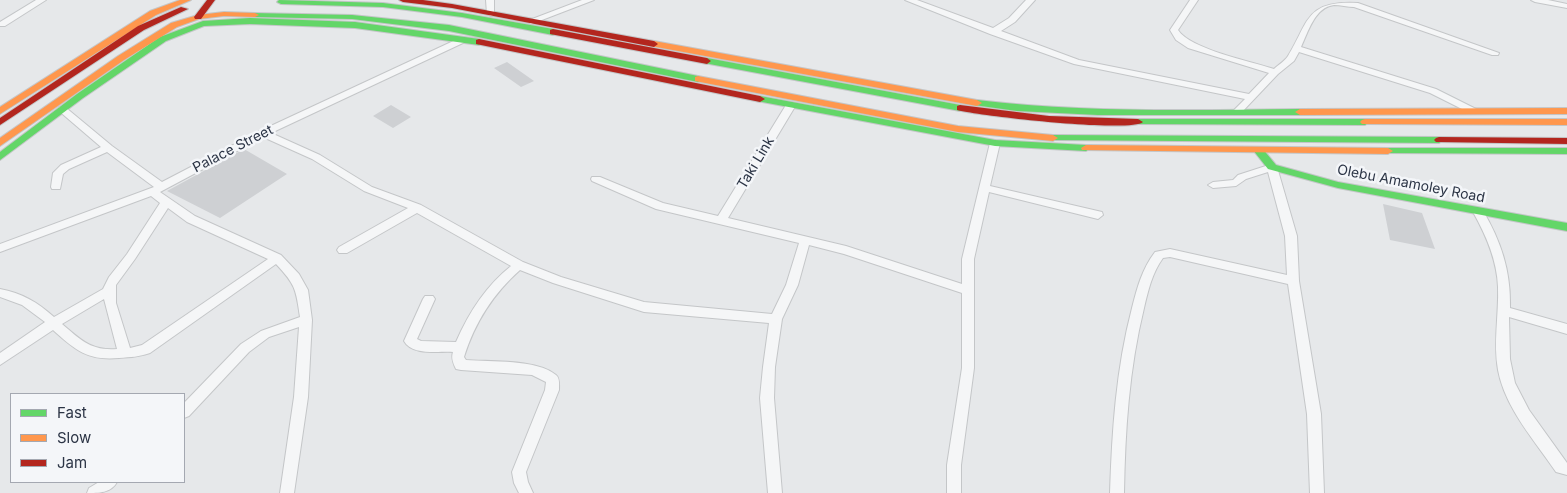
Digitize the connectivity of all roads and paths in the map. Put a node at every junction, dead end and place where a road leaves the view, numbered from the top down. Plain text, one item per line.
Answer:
1 (42, 0) edge
2 (403, 0) edge
3 (490, 0) edge
4 (590, 0) edge
5 (909, 0) edge
6 (1031, 0) edge
7 (1194, 0) edge
8 (1535, 0) edge
9 (210, 2) edge
10 (265, 2) dead end
11 (189, 3) edge
12 (454, 3) edge
13 (419, 5) junction
14 (227, 6) junction
15 (1567, 6) edge
16 (491, 14) junction
17 (156, 16) junction
18 (198, 17) junction
19 (531, 21) junction
20 (358, 22) junction
21 (2, 24) dead end
22 (174, 25) junction
23 (993, 32) junction
24 (462, 40) junction
25 (139, 46) junction
26 (1296, 48) junction
27 (1495, 53) dead end
28 (1275, 72) junction
29 (1251, 97) junction
30 (791, 105) junction
31 (62, 109) junction
32 (0, 111) edge
33 (1238, 111) junction
34 (1285, 111) junction
35 (1473, 111) junction
36 (1567, 111) edge
37 (899, 121) junction
38 (0, 122) edge
39 (1293, 122) junction
40 (1404, 122) junction
41 (1567, 122) edge
42 (263, 133) junction
43 (2, 141) edge
44 (20, 141) junction
45 (1567, 141) edge
46 (995, 142) junction
47 (1420, 142) junction
48 (108, 148) junction
49 (1258, 150) junction
50 (1567, 151) edge
51 (0, 157) edge
52 (1272, 167) junction
53 (596, 179) dead end
54 (1213, 185) dead end
55 (56, 187) dead end
56 (986, 188) junction
57 (156, 190) junction
58 (165, 204) junction
59 (417, 208) junction
60 (1478, 212) junction
61 (1098, 215) dead end
62 (721, 220) junction
63 (1567, 227) edge
64 (804, 241) junction
65 (0, 248) edge
66 (343, 250) dead end
67 (277, 258) junction
68 (519, 265) junction
69 (1293, 281) junction
70 (967, 290) junction
71 (109, 291) junction
72 (0, 293) edge
73 (429, 299) dead end
74 (1504, 311) junction
75 (776, 319) junction
76 (306, 320) junction
77 (53, 323) junction
78 (1567, 329) edge
79 (460, 347) junction
80 (126, 353) junction
81 (0, 360) edge
82 (185, 411) edge
83 (1565, 472) edge
84 (109, 483) edge
85 (94, 493) edge
86 (287, 493) edge
87 (526, 493) edge
88 (775, 493) edge
89 (954, 493) edge
90 (1117, 493) edge
91 (1317, 493) edge

1 - 21 street
2 - 13 main road
3 - 16 street
4 - 19 street
5 - 23 street
6 - 23 street
7 - 28 street
8 - 15 street
9 - 11 main road
9 - 14 main road
9 - 18 main road
10 - 13 main road
11 - 17 main road
11 - 22 main road
12 - 13 main road
12 - 16 main road
13 - 39 main road
14 - 18 main road
14 - 20 main road
16 - 19 main road
17 - 25 main road
17 - 32 main road
17 - 38 main road
18 - 22 main road
19 - 33 main road
20 - 24 main road
20 - 31 main road
20 - 37 main road
22 - 25 main road
23 - 29 street
24 - 30 main road
24 - 42 street, Palace Street
25 - 43 main road
26 - 27 street
26 - 28 street
26 - 35 street
28 - 29 street
29 - 33 street
30 - 37 main road
30 - 62 street, Taki Link
31 - 44 main road
31 - 48 street
33 - 34 main road
34 - 35 main road
34 - 39 main road
35 - 36 main road
37 - 46 main road
37 - 47 main road
39 - 40 main road
40 - 41 main road
40 - 47 main road
42 - 57 street, Palace Street
42 - 59 street
43 - 44 main road
44 - 51 main road
45 - 47 main road
46 - 49 main road
46 - 56 street
48 - 55 street
48 - 57 street
49 - 50 main road
49 - 52 main road
52 - 54 street
52 - 60 main road, Olebu Amamoley Road
52 - 69 street
53 - 62 street
56 - 61 street
56 - 70 street
57 - 58 street
57 - 65 street, Palace Street
58 - 67 street
58 - 71 street
59 - 66 street
59 - 68 street
60 - 63 main road, Olebu Amamoley Road
60 - 74 street
62 - 64 street
64 - 70 street
64 - 75 street
67 - 76 street
67 - 80 street
68 - 75 street
68 - 79 street
69 - 90 street
69 - 91 street
70 - 89 street
71 - 77 street
71 - 80 street
72 - 77 street
73 - 79 street
74 - 78 street
74 - 83 street
75 - 88 street
76 - 82 street
76 - 86 street
77 - 80 street
77 - 81 street
79 - 87 street
84 - 85 street

